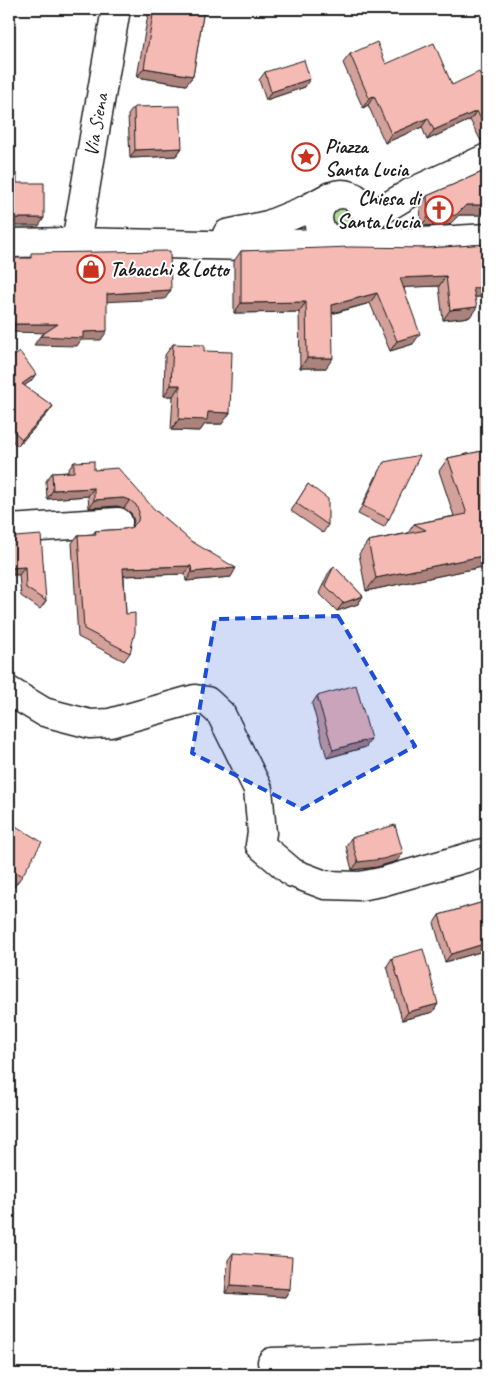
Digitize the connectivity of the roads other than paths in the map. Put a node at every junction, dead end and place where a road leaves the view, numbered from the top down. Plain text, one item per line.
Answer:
1 (116, 9) edge
2 (487, 158) edge
3 (351, 220) junction
4 (487, 238) edge
5 (76, 242) junction
6 (9, 243) edge
7 (181, 244) junction
8 (118, 522) dead end
9 (9, 529) edge
10 (9, 691) edge
11 (487, 852) edge
12 (487, 1355) edge
13 (272, 1362) dead end

1 - 5 street, Via Siena
2 - 3 street
3 - 4 street
3 - 7 street
3 - 7 street
5 - 6 street
5 - 7 street
8 - 9 street
10 - 11 street
12 - 13 street

